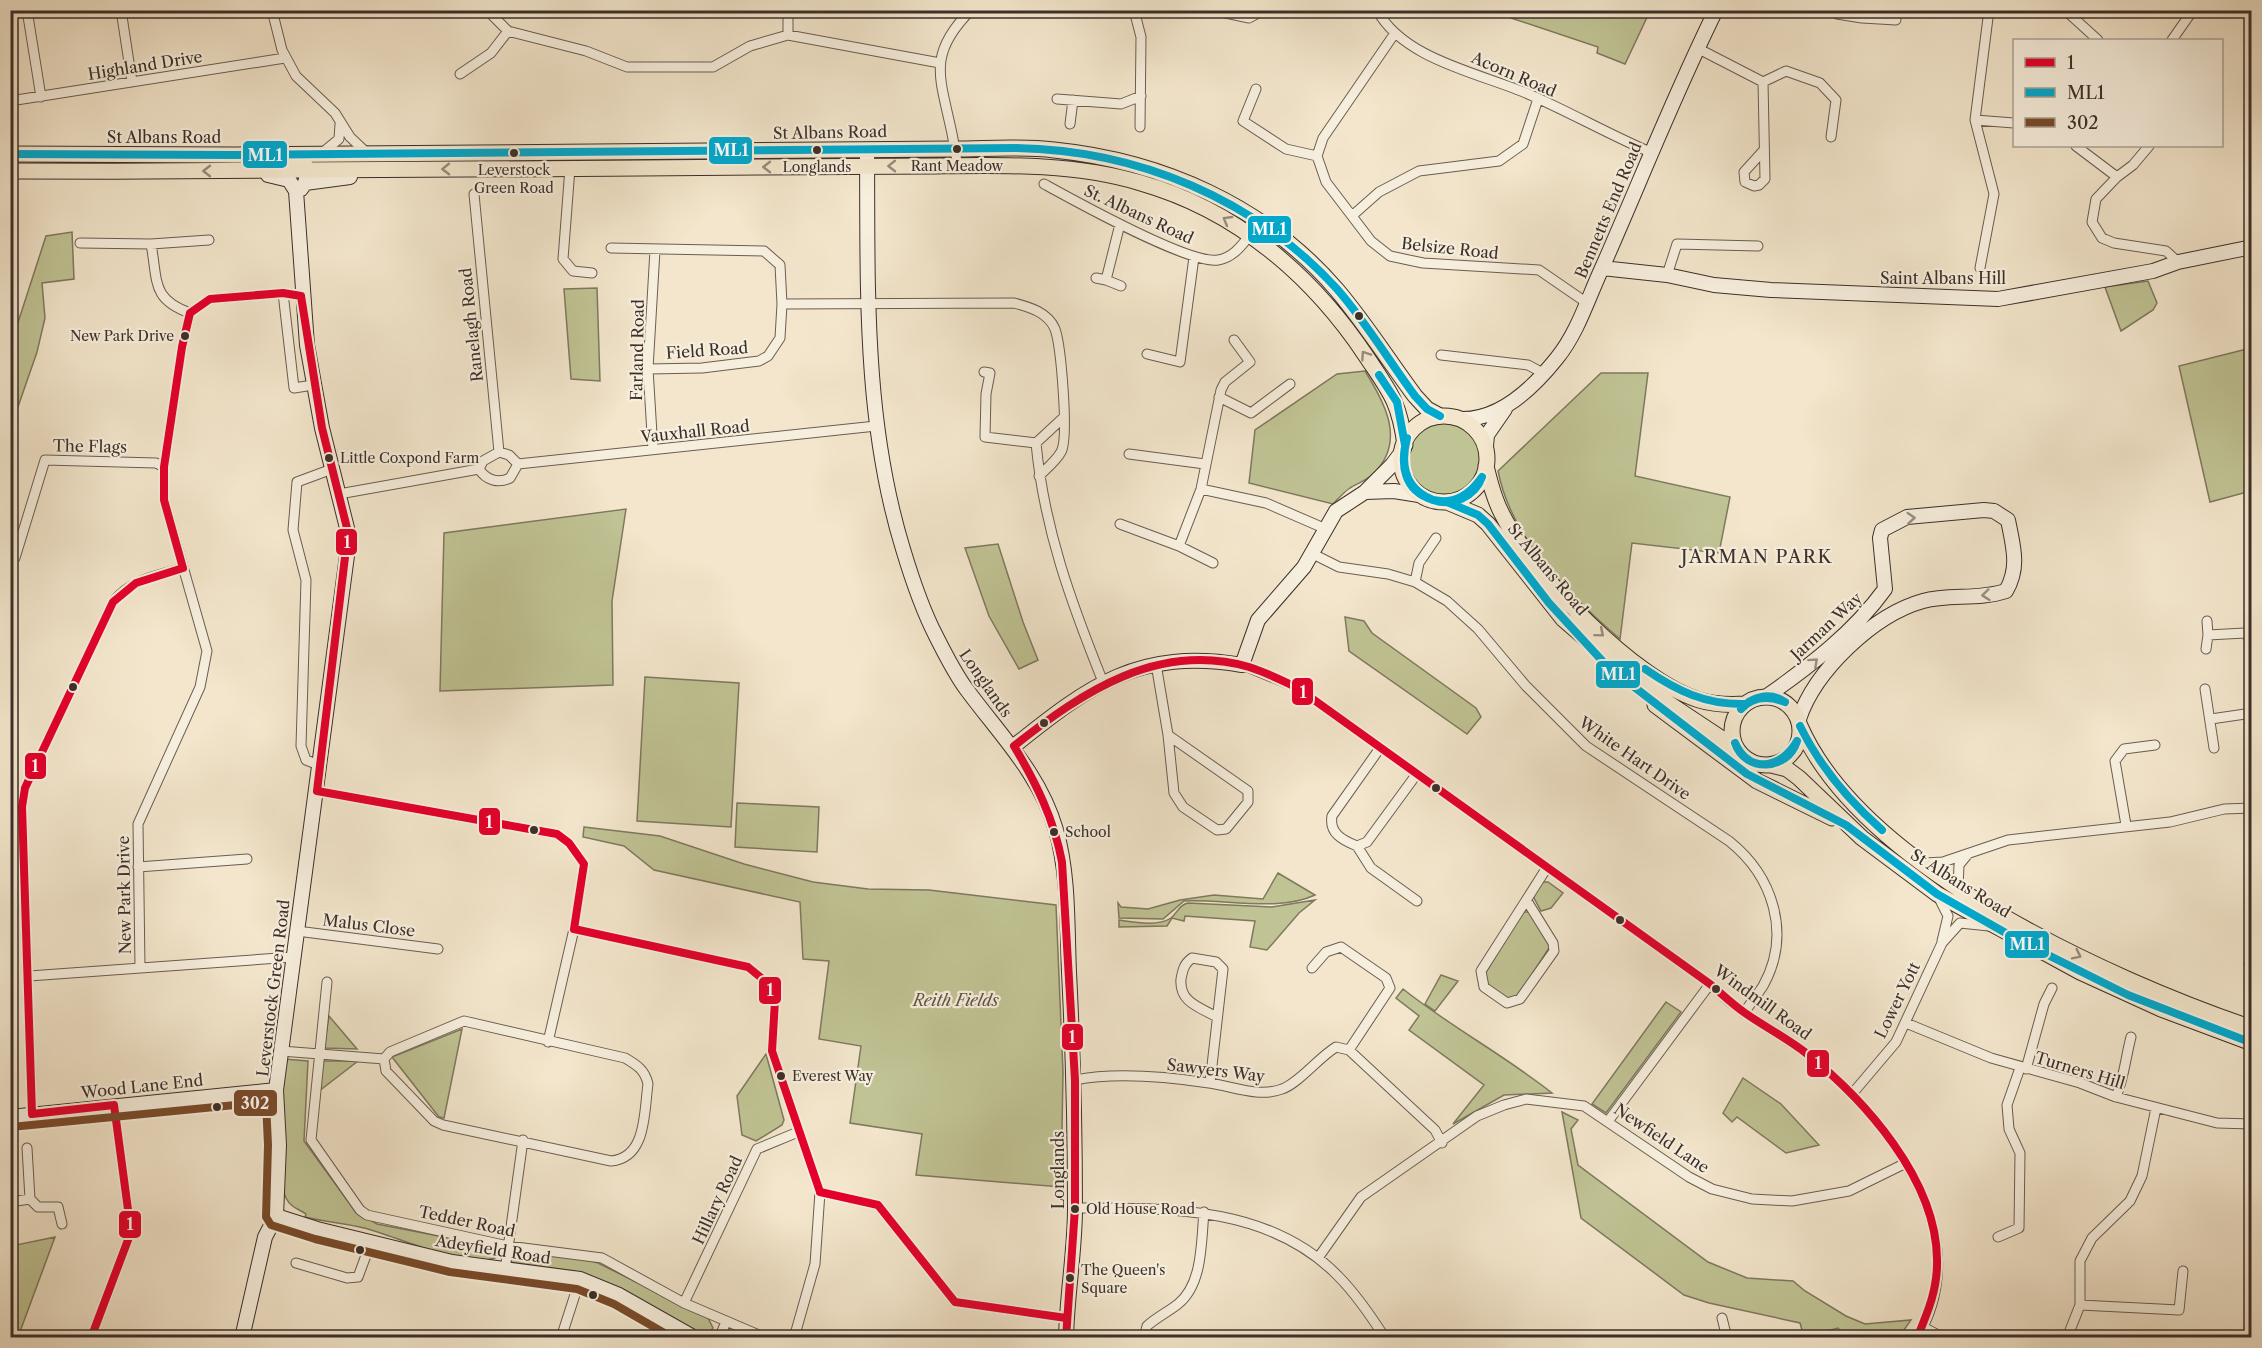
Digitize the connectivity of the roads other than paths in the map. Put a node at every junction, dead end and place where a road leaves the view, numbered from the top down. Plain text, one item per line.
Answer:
1 (27, 10) edge
2 (121, 10) edge
3 (272, 10) edge
4 (487, 10) edge
5 (788, 10) edge
6 (971, 10) edge
7 (1134, 10) edge
8 (1264, 10) edge
9 (1377, 10) edge
10 (1716, 10) edge
11 (1989, 10) edge
12 (2065, 10) edge
13 (2193, 10) edge
14 (1221, 12) dead end
15 (1837, 14) dead end
16 (1863, 14) edge
17 (1896, 20) dead end
18 (508, 31) junction
19 (1395, 33) junction
20 (788, 35) junction
21 (2097, 39) edge
22 (2173, 39) edge
23 (1697, 48) junction
24 (285, 58) junction
25 (940, 63) junction
26 (460, 75) dead end
27 (132, 82) junction
28 (1762, 82) junction
29 (1256, 89) dead end
30 (1141, 96) junction
31 (41, 97) junction
32 (1057, 99) dead end
33 (1538, 99) junction
34 (1072, 100) junction
35 (10, 101) edge
36 (339, 119) junction
37 (1975, 120) junction
38 (2013, 123) edge
39 (1070, 124) dead end
40 (1140, 127) dead end
41 (1832, 137) dead end
42 (2077, 147) edge
43 (2148, 147) edge
44 (953, 148) junction
45 (867, 150) junction
46 (1764, 150) dead end
47 (1650, 152) junction
48 (321, 153) junction
49 (12, 154) edge
50 (368, 154) junction
51 (236, 155) junction
52 (1317, 156) junction
53 (867, 166) junction
54 (958, 166) junction
55 (570, 168) junction
56 (10, 171) edge
57 (242, 171) junction
58 (307, 177) junction
59 (2117, 177) junction
60 (1044, 184) dead end
61 (474, 195) dead end
62 (297, 198) junction
63 (1353, 215) junction
64 (1120, 224) junction
65 (1250, 235) junction
66 (209, 240) dead end
67 (80, 243) dead end
68 (151, 244) junction
69 (1758, 246) dead end
70 (2252, 247) edge
71 (611, 248) dead end
72 (655, 250) junction
73 (1194, 257) junction
74 (2178, 262) junction
75 (1602, 268) junction
76 (1980, 268) dead end
77 (592, 273) dead end
78 (1667, 275) junction
79 (1121, 286) dead end
80 (283, 293) junction
81 (301, 296) junction
82 (867, 302) junction
83 (1587, 303) junction
84 (782, 304) junction
85 (190, 313) junction
86 (1234, 340) dead end
87 (1147, 354) dead end
88 (1441, 355) dead end
89 (648, 369) junction
90 (984, 372) dead end
91 (1543, 373) junction
92 (1290, 384) dead end
93 (313, 385) junction
94 (1219, 398) junction
95 (1508, 405) junction
96 (1440, 416) junction
97 (1064, 417) junction
98 (1461, 419) junction
99 (876, 426) junction
100 (1036, 443) junction
101 (1486, 446) junction
102 (1404, 447) junction
103 (653, 450) junction
104 (499, 452) junction
105 (1129, 454) dead end
106 (518, 464) junction
107 (1205, 464) junction
108 (1486, 466) junction
109 (164, 467) junction
110 (332, 469) junction
111 (479, 469) junction
112 (1039, 476) junction
113 (1201, 489) junction
114 (1365, 492) junction
115 (339, 494) junction
116 (1419, 495) junction
117 (1447, 502) junction
118 (1120, 525) dead end
119 (1326, 529) junction
120 (1436, 538) dead end
121 (1179, 546) junction
122 (1313, 554) junction
123 (15, 558) dead end
124 (1213, 563) dead end
125 (183, 568) junction
126 (1415, 582) junction
127 (1563, 619) junction
128 (2207, 621) dead end
129 (2208, 634) junction
130 (2252, 640) edge
131 (2206, 649) dead end
132 (1156, 664) junction
133 (1242, 665) junction
134 (1103, 682) junction
135 (2205, 689) dead end
136 (1767, 696) junction
137 (1745, 704) junction
138 (2252, 713) edge
139 (2211, 718) junction
140 (1799, 722) junction
141 (1168, 735) junction
142 (2155, 745) dead end
143 (1014, 746) junction
144 (1380, 748) junction
145 (1736, 748) junction
146 (2214, 748) dead end
147 (319, 765) junction
148 (1771, 765) junction
149 (1416, 775) junction
150 (317, 791) junction
151 (10, 806) edge
152 (22, 807) junction
153 (2252, 808) edge
154 (1846, 825) junction
155 (2126, 825) junction
156 (1357, 846) junction
157 (1970, 852) junction
158 (247, 859) dead end
159 (1922, 862) junction
160 (138, 867) junction
161 (1546, 869) junction
162 (1958, 888) junction
163 (1937, 894) junction
164 (1417, 901) dead end
165 (1527, 901) junction
166 (1996, 927) junction
167 (573, 929) junction
168 (297, 931) junction
169 (1942, 943) junction
170 (438, 949) dead end
171 (293, 957) junction
172 (140, 967) junction
173 (1311, 968) dead end
174 (29, 976) junction
175 (327, 982) dead end
176 (1710, 984) junction
177 (2052, 988) dead end
178 (1744, 1013) junction
179 (1217, 1017) junction
180 (1906, 1023) junction
181 (2252, 1028) edge
182 (2131, 1037) dead end
183 (548, 1042) junction
184 (2252, 1043) edge
185 (1349, 1050) junction
186 (281, 1051) junction
187 (321, 1054) junction
188 (384, 1059) junction
189 (2023, 1068) junction
190 (1076, 1080) junction
191 (1210, 1083) junction
192 (276, 1089) junction
193 (1852, 1094) junction
194 (2116, 1097) junction
195 (114, 1105) junction
196 (2156, 1108) junction
197 (32, 1114) junction
198 (10, 1117) edge
199 (1609, 1120) junction
200 (2252, 1125) edge
201 (798, 1132) junction
202 (523, 1140) junction
203 (1442, 1143) junction
204 (27, 1148) dead end
205 (1906, 1163) junction
206 (820, 1192) junction
207 (30, 1199) junction
208 (10, 1202) edge
209 (1075, 1208) junction
210 (1204, 1212) junction
211 (276, 1216) junction
212 (62, 1224) dead end
213 (1998, 1236) dead end
214 (371, 1242) junction
215 (508, 1246) junction
216 (1318, 1258) junction
217 (296, 1263) dead end
218 (505, 1270) junction
219 (2183, 1271) dead end
220 (580, 1279) junction
221 (684, 1303) junction
222 (2080, 1305) junction
223 (1066, 1318) junction
224 (1722, 1318) dead end
225 (726, 1322) junction
226 (1923, 1327) junction
227 (795, 1336) edge
228 (91, 1338) edge
229 (242, 1338) edge
230 (561, 1338) edge
231 (695, 1338) edge
232 (719, 1338) edge
233 (766, 1338) edge
234 (812, 1338) edge
235 (1066, 1338) edge
236 (1144, 1338) edge
237 (1385, 1338) edge
238 (1727, 1338) edge
239 (1917, 1338) edge
240 (1944, 1338) edge
241 (2067, 1338) edge

1 - 31 street
2 - 27 street
3 - 24 street
4 - 18 street
5 - 20 street
6 - 25 street
7 - 30 street
8 - 14 street
9 - 19 street, Acorn Road
10 - 23 street, Bennetts End Road
11 - 37 street
12 - 21 street
13 - 22 street
15 - 16 street
16 - 17 street
18 - 20 street
18 - 26 street
19 - 33 street, Acorn Road
19 - 52 street
20 - 25 street
23 - 28 street
23 - 47 street, Bennetts End Road
24 - 27 street, Highland Drive
24 - 36 street
25 - 44 street
27 - 31 street, Highland Drive
28 - 41 street
28 - 46 street
29 - 52 street
30 - 34 street
30 - 40 street
31 - 35 street, Highland Drive
32 - 34 street
33 - 47 street, Acorn Road
33 - 63 street
34 - 39 street
36 - 48 street
36 - 50 street
37 - 38 street
37 - 76 street
42 - 59 street
43 - 59 street
44 - 45 main road, St Albans Road
44 - 54 street
44 - 96 main road, St Albans Road
45 - 50 main road, St Albans Road
45 - 53 street, Longlands
47 - 75 street, Bennetts End Road
48 - 50 main road, St Albans Road
48 - 51 main road, St Albans Road
49 - 51 main road, St Albans Road
51 - 58 street
52 - 63 street, Belsize Road
54 -> 53 main road, St Albans Road
53 -> 55 main road, St Albans Road
53 - 82 street, Longlands
65 -> 54 main road, St Albans Road
55 -> 58 main road, St Albans Road
55 - 77 street
57 -> 56 main road, St Albans Road
57 - 58 main road, St Albans Road
57 - 62 street
58 - 62 street
59 - 74 street
60 - 64 street, St. Albans Road
61 - 104 street, Ranelagh Road
62 - 81 street, Leverstock Green Road
63 - 83 street, Belsize Road
64 - 73 street, St. Albans Road
64 - 79 street
65 - 73 street, St. Albans Road
102 -> 65 main road, St Albans Road
66 - 68 street
67 - 68 street
68 - 85 street
69 - 78 street
70 - 74 street, Saint Albans Hill
71 - 72 street
72 - 84 street
72 - 89 street, Farland Road
73 - 87 street
74 - 78 street, Saint Albans Hill
75 - 78 street, Saint Albans Hill
75 - 83 street, Bennetts End Road
80 - 81 street
80 - 85 street
80 - 93 street
81 - 93 street, Leverstock Green Road
82 - 84 street
82 - 97 street
82 - 99 street, Longlands
83 - 91 street, Bennetts End Road
84 - 89 street, Field Road
85 - 109 street, New Park Drive
86 - 94 street
88 - 91 street
89 - 103 street, Farland Road
90 - 100 street
91 - 95 street, Bennetts End Road
92 - 94 street
93 - 110 street, Leverstock Green Road
94 - 107 street
95 - 98 street, Bennetts End Road
95 - 101 street, Bennetts End Road
96 - 98 main road
96 - 102 main road
97 - 100 street
97 - 112 street
98 - 101 main road
99 - 103 street, Vauxhall Road
99 - 143 street, Longlands
100 - 112 street
101 - 108 main road
102 - 114 street
102 - 116 main road
103 - 106 street, Vauxhall Road
104 - 106 street
104 - 111 street
105 - 107 street
106 - 111 street
107 - 113 street
108 - 117 main road
108 -> 137 main road, St Albans Road
109 - 123 street, The Flags
109 - 125 street, New Park Drive
110 - 115 street, Leverstock Green Road
110 - 147 street
111 - 115 street
112 - 134 street
113 - 119 street
113 - 121 street
114 - 116 street
114 - 119 street
115 - 147 street, Leverstock Green Road
116 - 117 main road
117 - 127 main road, St Albans Road
118 - 121 street
119 - 122 street
120 - 126 street
121 - 124 street
122 - 126 street, White Hart Drive
122 - 133 street
125 - 152 street
125 - 160 street, New Park Drive
126 - 178 street, White Hart Drive
127 - 145 main road, St Albans Road
127 - 154 main road
128 - 129 street
129 - 130 street
129 - 131 street
132 - 133 street, Windmill Road
132 - 134 street, Windmill Road
132 - 141 street
133 - 144 street, Windmill Road
134 - 143 street, Windmill Road
135 - 139 street
136 - 137 main road
136 - 140 main road
136 -> 140 street, Jarman Way
137 - 145 main road
138 - 139 street
139 - 146 street
140 - 148 main road
140 - 159 main road, St Albans Road
141 - 141 street
142 - 155 street
143 - 190 street, Longlands
144 - 149 street, Windmill Road
144 - 156 street
145 - 148 main road
147 - 150 street, Leverstock Green Road
148 - 154 main road, St Albans Road
149 - 156 street
149 - 161 street, Windmill Road
150 - 167 street
150 - 168 street, Leverstock Green Road
151 - 152 street
152 - 174 street
153 - 155 street
154 - 163 main road, St Albans Road
155 - 157 street
156 - 164 street
157 - 159 street
157 - 162 street
158 - 160 street
159 - 162 main road, St Albans Road
160 - 172 street, New Park Drive
161 - 165 street
161 - 176 street, Windmill Road
162 -> 181 main road, St Albans Road
163 - 166 main road, St Albans Road
163 - 169 street, Lower Yott
165 - 165 street
166 - 169 street, Lower Yott
166 - 184 main road, St Albans Road
167 - 183 street
167 - 201 street
168 - 170 street, Malus Close
168 - 171 street, Leverstock Green Road
169 - 180 street, Lower Yott
171 - 172 street
171 - 186 street, Leverstock Green Road
172 - 174 street
173 - 185 street
174 - 197 street
175 - 187 street, Tedder Road
176 - 178 street, Windmill Road
176 - 199 street
177 - 189 street
178 - 193 street, Windmill Road
179 - 179 street
179 - 191 street
180 - 189 street, Turners Hill
180 - 193 street, Lower Yott
182 - 194 street
183 - 188 street
183 - 202 street
185 - 191 street, Sawyers Way
185 - 203 street
186 - 187 street
186 - 192 street, Leverstock Green Road
187 - 188 street
187 - 215 street, Tedder Road
188 - 202 street
189 - 194 street, Turners Hill
189 - 213 street
190 - 191 street, Sawyers Way
190 - 209 street, Longlands
192 - 195 street, Wood Lane End
192 - 211 street, Leverstock Green Road
193 - 205 street, Windmill Road
194 - 196 street, Turners Hill
195 - 197 street, Wood Lane End
195 - 228 street
196 - 200 street, Turners Hill
196 - 222 street
197 - 198 street, Wood Lane End
199 - 203 street, Newfield Lane
199 - 205 street, Newfield Lane
201 - 206 street
201 - 221 street, Hillary Road
202 - 215 street
203 - 216 street, Newfield Lane
204 - 207 street
205 - 226 street, Windmill Road
206 - 223 street
206 - 227 street
207 - 208 street
207 - 212 street
209 - 210 street
209 - 223 street, Longlands
210 - 216 street
210 - 236 street
211 - 214 street, Adeyfield Road
211 - 229 street
214 - 217 street
214 - 218 street, Adeyfield Road
215 - 218 street
215 - 221 street, Tedder Road
216 - 237 street
218 - 220 street, Adeyfield Road
219 - 222 street
220 - 230 street
220 - 231 street, Adeyfield Road
221 - 225 street, Tedder Road
222 - 241 street
223 - 235 street, Longlands
224 - 238 street
225 - 232 street
225 - 233 street, Tedder Road
226 - 239 street, Windmill Road
226 - 240 street
227 - 234 street

